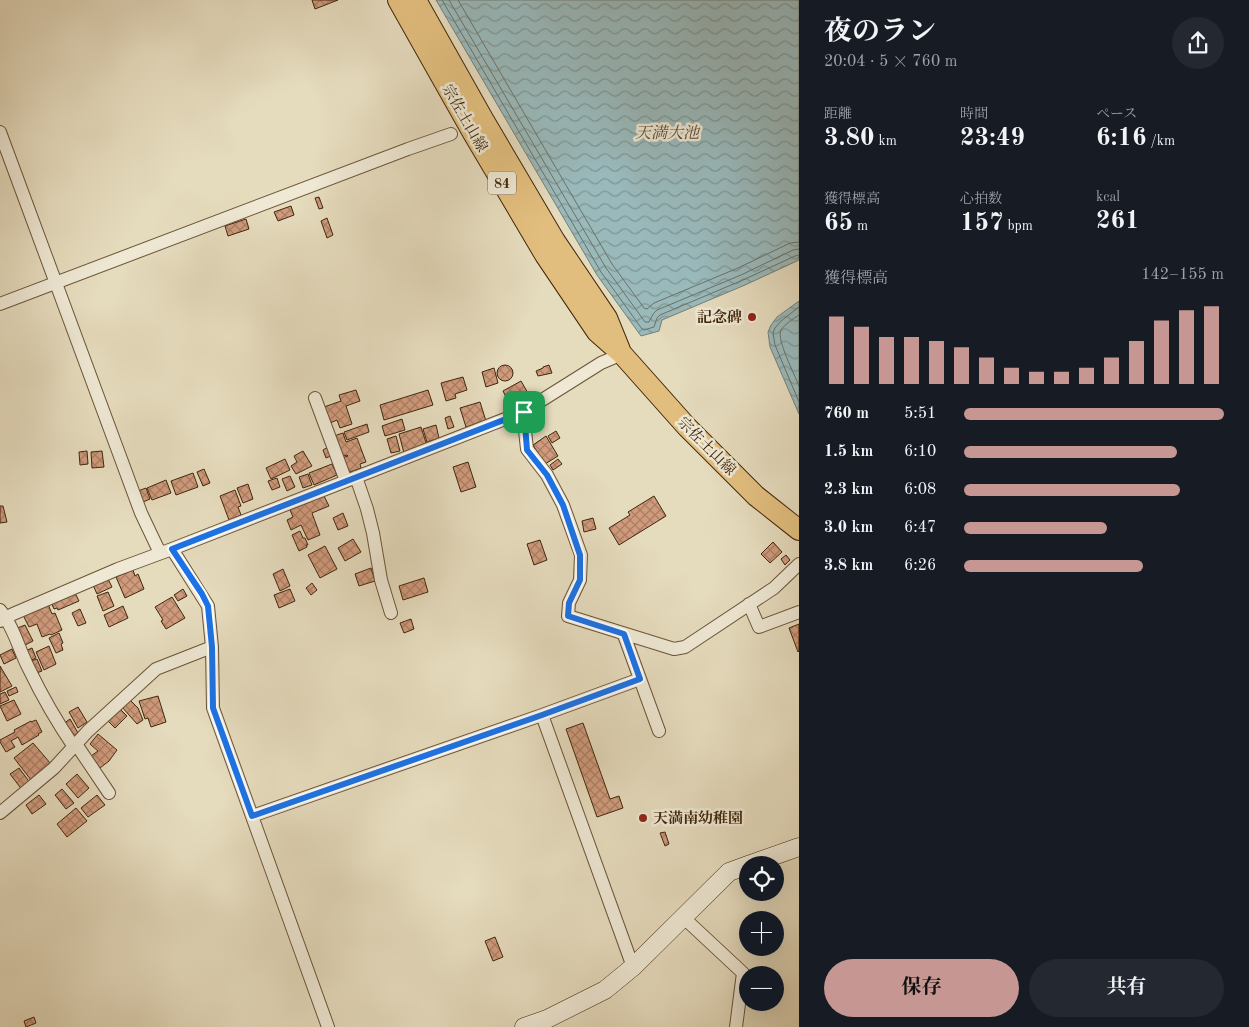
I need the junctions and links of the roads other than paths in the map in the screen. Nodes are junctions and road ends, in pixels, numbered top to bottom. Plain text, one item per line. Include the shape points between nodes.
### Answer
1 (398, 0) edge
2 (416, 0) edge
3 (0, 132) edge
4 (451, 134) dead end
5 (55, 283) junction
6 (0, 304) edge
7 (622, 354) junction
8 (315, 398) dead end
9 (524, 412) junction
10 (351, 479) junction
11 (799, 530) edge
12 (166, 551) junction
13 (799, 564) edge
14 (749, 604) junction
15 (799, 612) edge
16 (391, 613) dead end
17 (2, 616) edge
18 (624, 634) junction
19 (212, 647) junction
20 (640, 679) junction
21 (542, 715) junction
22 (659, 731) dead end
23 (75, 745) junction
24 (108, 793) dead end
25 (0, 813) edge
26 (252, 816) junction
27 (799, 846) edge
28 (772, 856) edge
29 (739, 868) edge
30 (684, 918) junction
31 (633, 967) junction
32 (542, 1024) edge
33 (328, 1027) edge
34 (524, 1027) edge
35 (736, 1027) edge

1 - 7 main road, 宗佐土山線 / 84 via 545,255 597,332
2 - 7 main road, 宗佐土山線 / 84 via 555,241 607,318
3 - 5 street
4 - 5 street
5 - 6 street
5 - 12 street via 141,513
7 - 9 street via 601,363
7 - 11 main road, 宗佐土山線 / 84 via 694,434 756,496
8 - 10 street
9 - 10 street
9 - 18 street via 527,450 547,475 563,505 580,555 580,580 569,603 568,616
10 - 12 street
10 - 16 street via 368,509 381,580
12 - 17 street
12 - 19 street via 202,594 208,606
13 - 14 street via 774,588
14 - 15 street via 759,627
14 - 18 street via 685,647 674,649
17 - 23 street via 47,704
18 - 20 street
19 - 23 street via 156,669
19 - 26 street via 213,708
20 - 21 street
20 - 22 street
21 - 26 street
21 - 31 street
23 - 24 street
23 - 25 street via 54,768
26 - 33 street
27 - 28 street
29 - 30 street via 730,872
30 - 31 street
30 - 35 street via 743,973
31 - 32 street via 605,990
32 - 34 street

